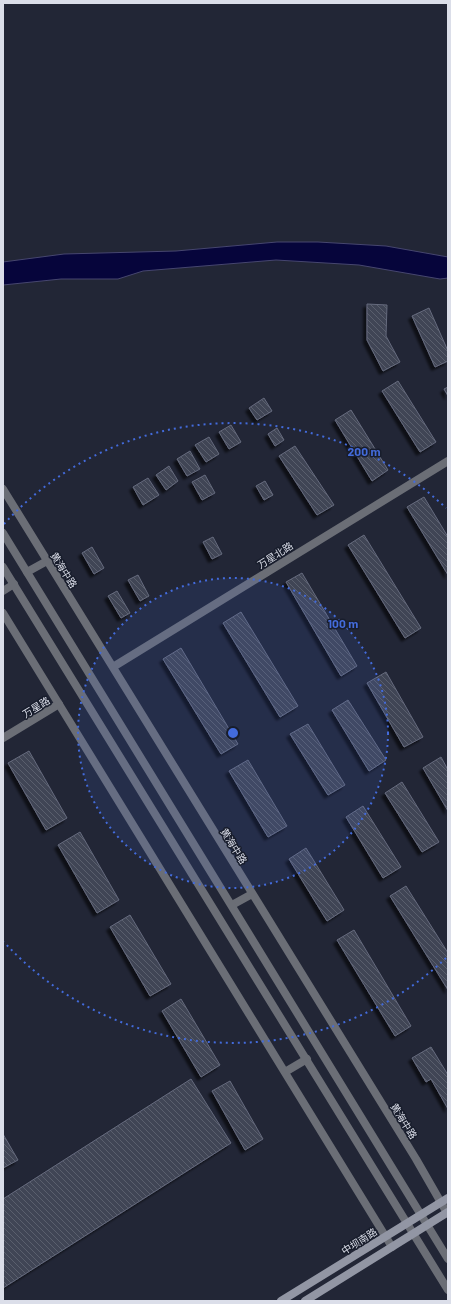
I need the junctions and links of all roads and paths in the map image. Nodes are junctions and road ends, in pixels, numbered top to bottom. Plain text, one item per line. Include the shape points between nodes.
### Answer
1 (448, 461) edge
2 (3, 489) edge
3 (3, 533) edge
4 (47, 561) junction
5 (3, 567) edge
6 (27, 572) junction
7 (14, 584) junction
8 (3, 591) edge
9 (3, 613) edge
10 (112, 667) junction
11 (59, 704) junction
12 (3, 738) edge
13 (252, 894) junction
14 (232, 905) junction
15 (307, 1059) junction
16 (285, 1072) junction
17 (448, 1198) edge
18 (440, 1203) junction
19 (447, 1213) edge
20 (421, 1215) junction
21 (407, 1223) junction
22 (428, 1225) junction
23 (413, 1234) junction
24 (392, 1247) junction
25 (448, 1259) edge
26 (448, 1290) edge
27 (281, 1301) edge
28 (305, 1301) edge

1 - 10 street, 万星北路
2 - 4 street, 黄海中路
3 - 6 street
4 - 6 street
4 - 10 street, 黄海中路
5 - 7 street
6 - 14 street
7 - 8 street
7 - 15 street
9 - 11 street
10 - 13 street, 黄海中路
11 - 12 street, 万星路
11 - 16 street
13 - 14 street
13 - 18 street, 黄海中路 via 416,1159
14 - 20 street
15 - 16 street
15 - 21 street
16 - 24 street
17 - 18 main road, 中坝南路
18 - 19 street, 黄海中路
18 - 20 main road, 中坝南路
19 - 22 main road
20 - 21 main road, 中坝南路
20 - 22 street
21 - 23 street
21 - 27 main road, 中坝南路
22 - 23 main road
22 - 25 street
23 - 24 main road
23 - 26 street
24 - 28 main road

